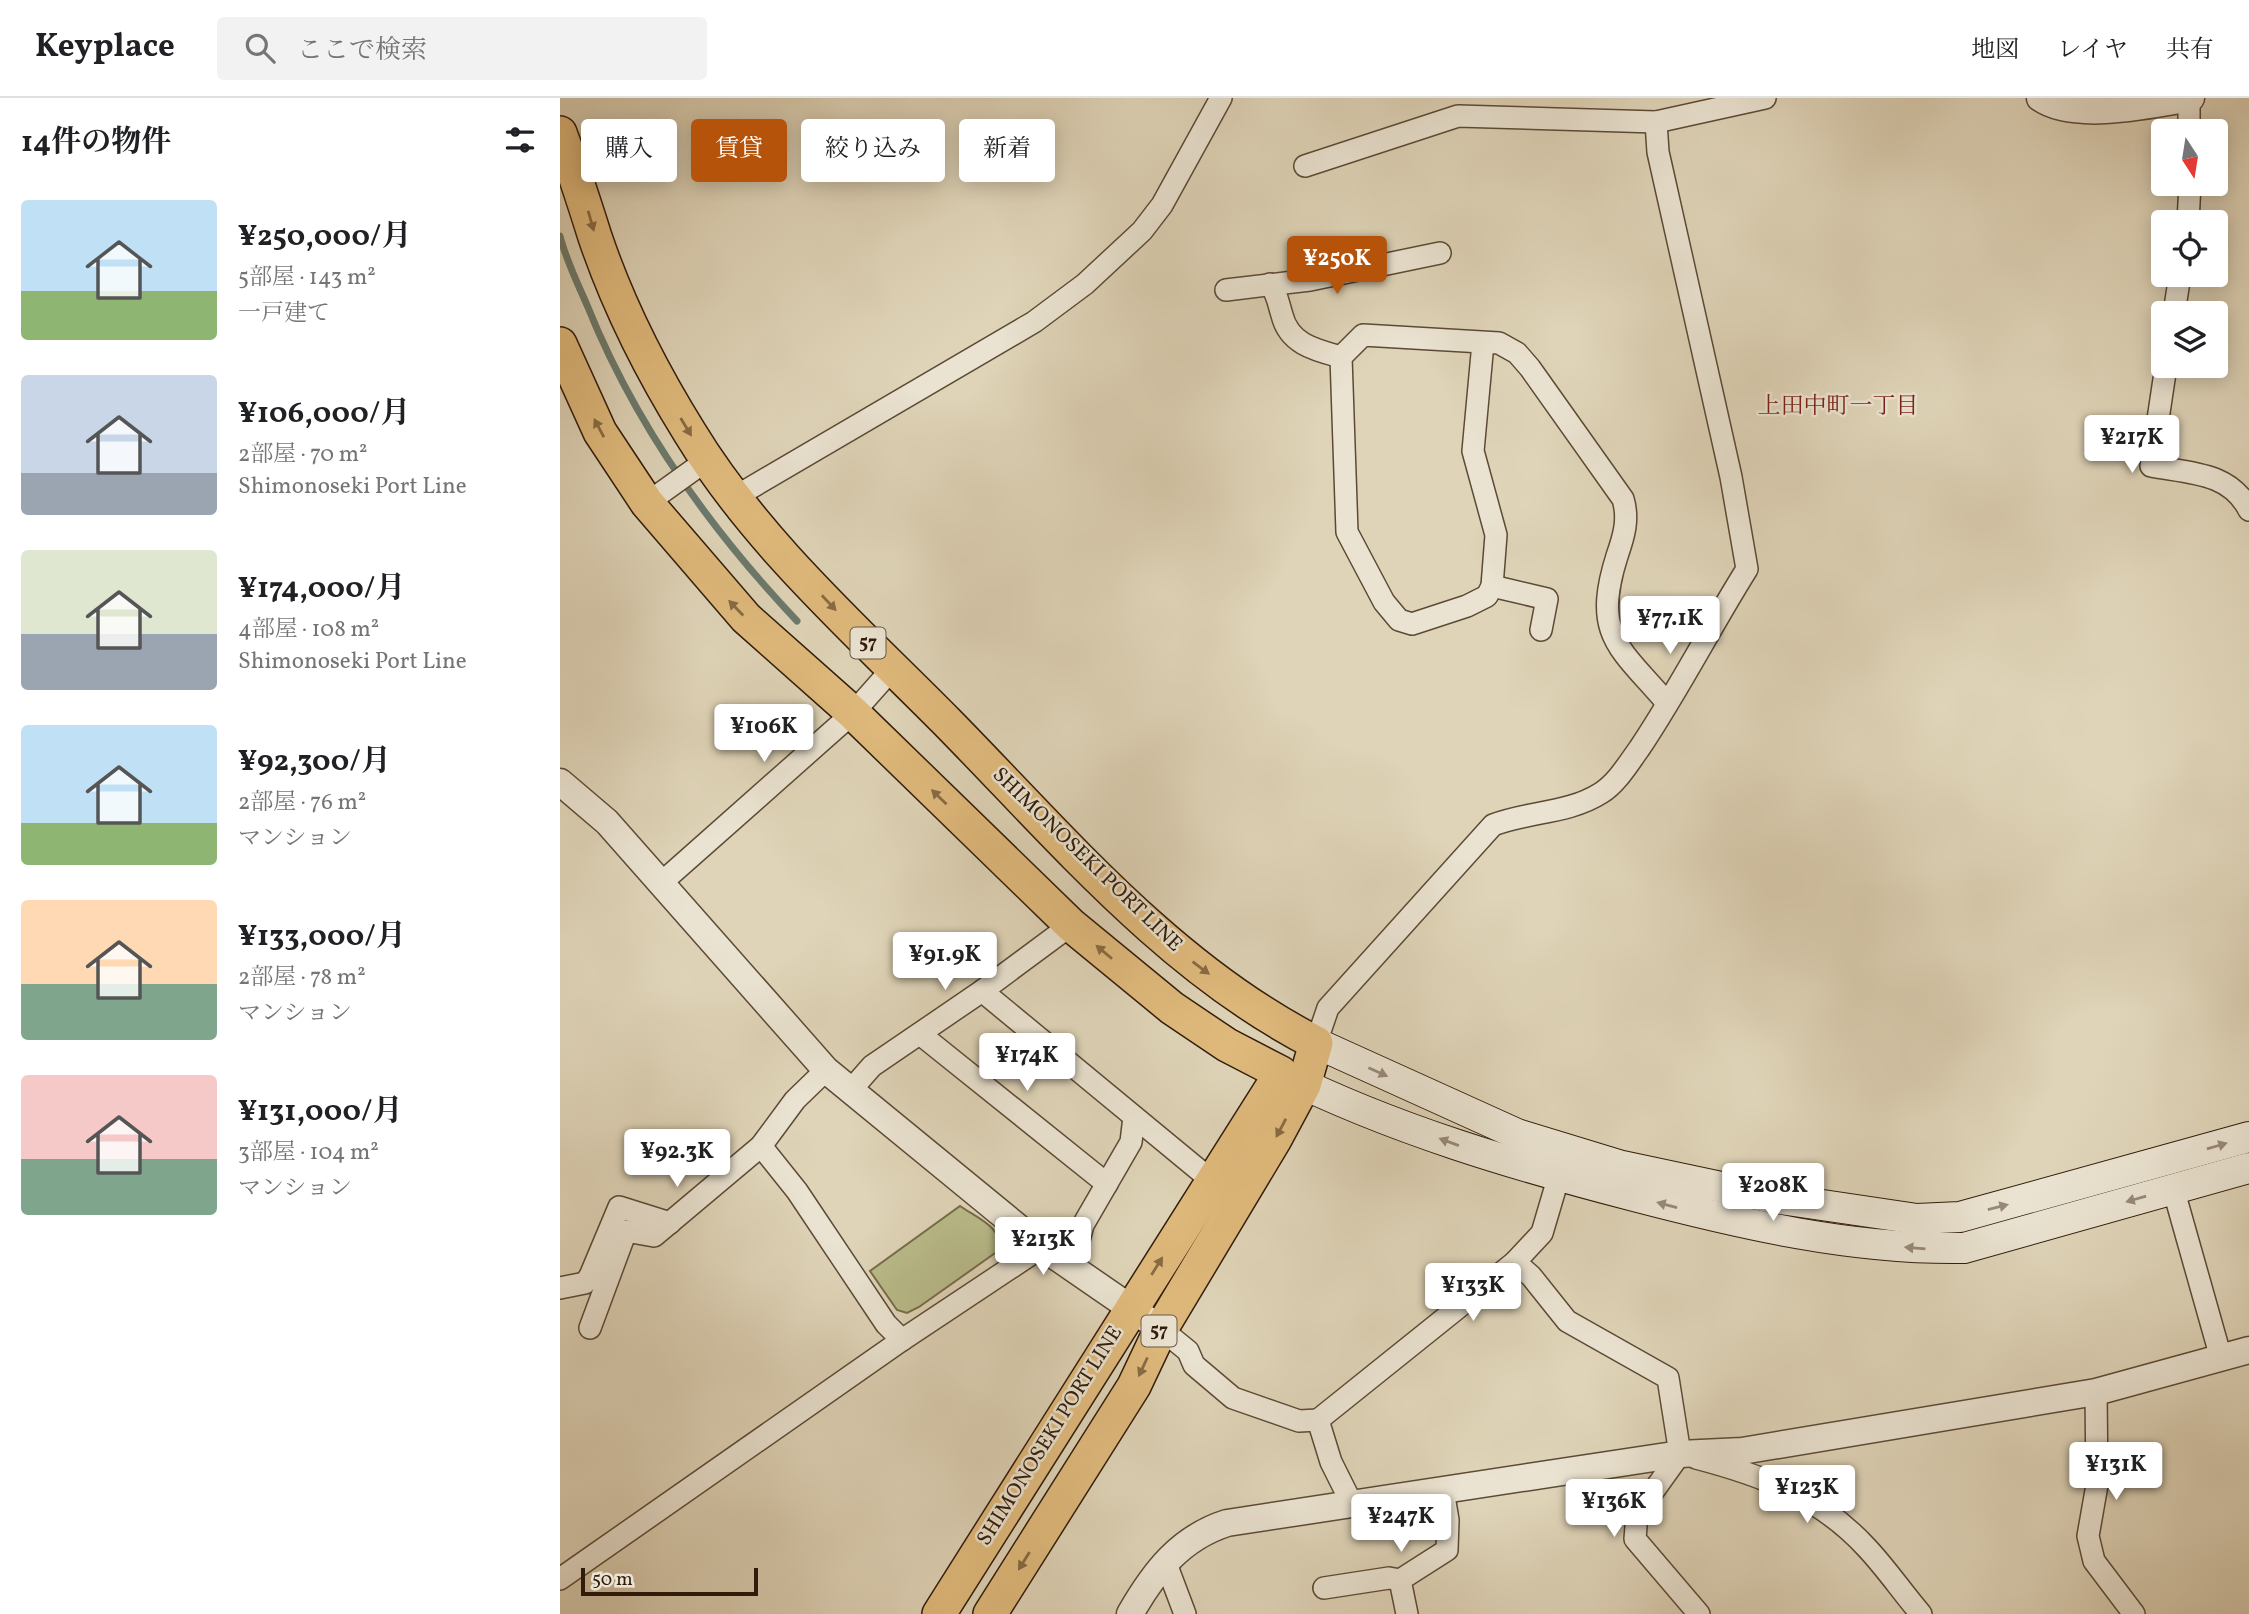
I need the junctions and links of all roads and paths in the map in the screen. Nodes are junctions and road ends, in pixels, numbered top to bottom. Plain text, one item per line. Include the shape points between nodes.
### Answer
1 (1221, 98) edge
2 (1765, 98) edge
3 (2039, 98) edge
4 (2190, 98) edge
5 (2189, 119) edge
6 (1656, 122) junction
7 (560, 133) edge
8 (1305, 166) dead end
9 (568, 186) edge
10 (1440, 253) dead end
11 (1270, 285) junction
12 (1226, 290) dead end
13 (1483, 343) junction
14 (560, 344) edge
15 (1340, 356) junction
16 (2164, 378) edge
17 (700, 465) junction
18 (657, 496) junction
19 (735, 497) junction
20 (2249, 510) edge
21 (1492, 586) junction
22 (1541, 630) dead end
23 (893, 668) junction
24 (1667, 703) junction
25 (853, 713) junction
26 (560, 782) edge
27 (660, 884) junction
28 (1071, 925) junction
29 (982, 991) junction
30 (920, 1034) junction
31 (1316, 1043) junction
32 (826, 1070) junction
33 (1293, 1079) junction
34 (850, 1091) junction
35 (1134, 1117) junction
36 (2249, 1137) edge
37 (761, 1146) junction
38 (1562, 1163) junction
39 (2249, 1168) edge
40 (1211, 1180) junction
41 (1107, 1184) junction
42 (2173, 1188) junction
43 (670, 1223) junction
44 (1042, 1247) junction
45 (1515, 1262) junction
46 (1072, 1268) junction
47 (560, 1288) edge
48 (1130, 1309) junction
49 (590, 1328) dead end
50 (1161, 1329) junction
51 (902, 1340) junction
52 (2249, 1349) edge
53 (2221, 1358) junction
54 (2096, 1392) junction
55 (1318, 1420) junction
56 (1680, 1454) junction
57 (1443, 1490) junction
58 (1352, 1504) junction
59 (1166, 1561) junction
60 (560, 1579) edge
61 (1400, 1580) junction
62 (1324, 1588) dead end
63 (939, 1614) edge
64 (990, 1614) edge
65 (1130, 1614) edge
66 (1185, 1614) edge
67 (1407, 1614) edge
68 (1699, 1614) edge
69 (1921, 1614) edge
70 (2134, 1614) edge

1 - 19 street via 1162,205 1142,231 1085,284 1034,322
2 - 6 street
3 - 4 street via 2060,107 2089,110
4 - 5 street
6 - 8 street via 1458,116
6 - 24 street via 1658,152 1731,477 1746,569
7 - 9 main road, SHIMONOSEKI PORT LINE / 57
9 -> 17 main road, SHIMONOSEKI PORT LINE / 57
10 - 11 street
11 - 12 street
11 - 15 street via 1278,295 1282,318 1298,342
13 - 15 street via 1363,335
13 - 21 street via 1473,451 1496,535
13 - 24 street via 1499,343 1517,353 1623,499 1628,515 1605,604 1607,621 1620,648
18 -> 14 main road via 600,432
15 - 21 street via 1347,532 1384,602 1399,621 1412,624 1468,606 1487,596
16 - 20 street via 2151,467 2215,477 2243,498
17 - 18 street
17 - 19 main road, SHIMONOSEKI PORT LINE / 57
25 -> 18 main road via 746,618
19 -> 23 main road, SHIMONOSEKI PORT LINE / 57
21 - 22 street via 1547,599
23 - 25 street
23 -> 31 main road, SHIMONOSEKI PORT LINE / 57 via 1154,931 1279,1024
24 - 31 street via 1623,771 1602,793 1572,808 1493,825 1328,1008
25 - 27 street
28 -> 25 main road
26 - 27 street via 607,822
27 - 32 street
28 - 29 street
33 -> 28 main road via 1227,1045 1172,1008
29 - 30 street
29 - 35 street
30 - 34 street via 872,1066
30 - 41 street
31 - 33 main road, SHIMONOSEKI PORT LINE / 57
31 -> 38 main road via 1517,1134
32 - 34 street
32 - 37 street via 795,1100
38 -> 33 main road via 1458,1145
33 - 40 main road, SHIMONOSEKI PORT LINE / 57
33 -> 50 main road, SHIMONOSEKI PORT LINE / 57 via 1275,1139
34 - 44 street
35 - 40 street
35 - 41 street via 1130,1142
38 -> 36 main road via 1622,1166 1768,1197 1917,1219 1960,1217
37 - 43 street
37 - 51 street via 797,1191 886,1324
42 -> 38 main road via 2008,1238 1964,1248 1927,1249 1720,1218
38 - 45 street via 1542,1233
39 - 42 main road
48 -> 40 main road, SHIMONOSEKI PORT LINE / 57
41 - 46 street via 1083,1226
42 - 53 street
43 - 47 street via 619,1207 585,1283
43 - 49 street via 654,1236 626,1231
44 - 46 street
44 - 51 street
45 - 55 street
45 - 56 street via 1567,1321 1668,1378
46 - 48 street
48 - 50 street
48 - 63 main road, SHIMONOSEKI PORT LINE / 57
50 - 55 street via 1233,1398 1298,1421
50 -> 64 main road, SHIMONOSEKI PORT LINE / 57 via 1134,1386
51 - 60 street
52 - 53 street
53 - 54 street
54 - 56 street via 1742,1451
54 - 70 street via 2097,1485 2088,1536 2094,1561
55 - 58 street via 1331,1462
56 - 57 street
56 - 68 street via 1637,1514 1635,1539
56 - 69 street via 1780,1483 1826,1512 1867,1547
57 - 58 street
57 - 61 street via 1447,1550
58 - 59 street via 1227,1523 1180,1546
59 - 65 street
59 - 66 street
61 - 62 street
61 - 67 street

